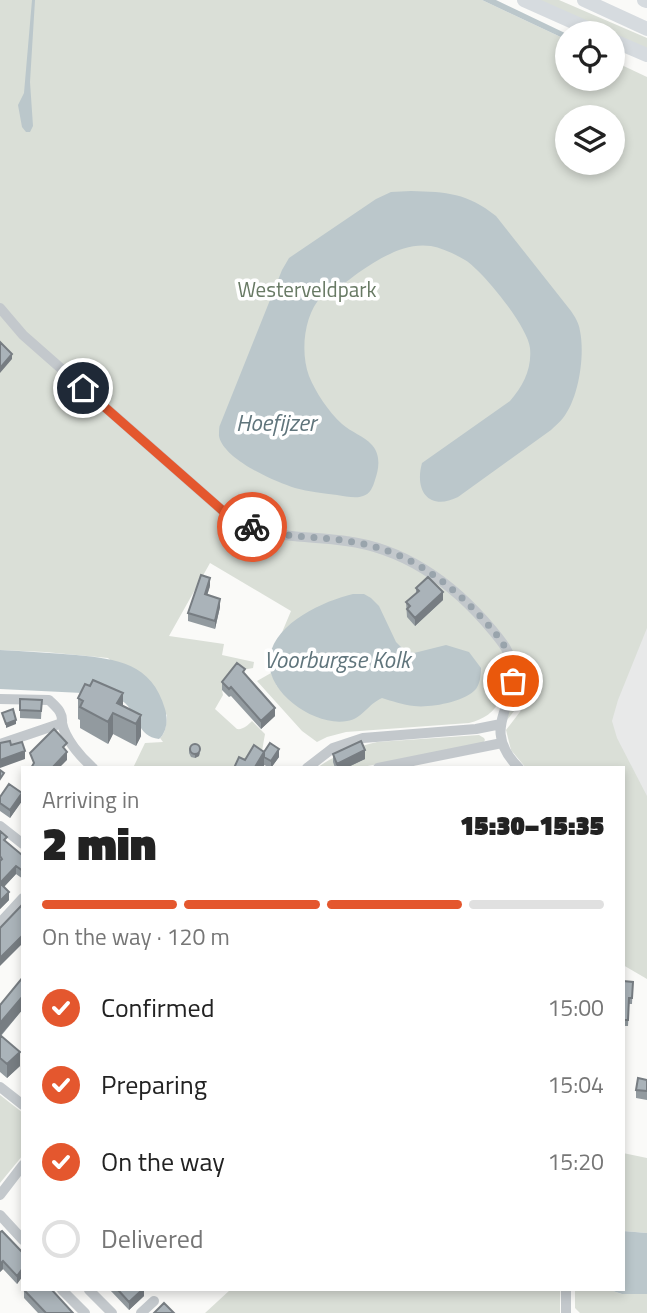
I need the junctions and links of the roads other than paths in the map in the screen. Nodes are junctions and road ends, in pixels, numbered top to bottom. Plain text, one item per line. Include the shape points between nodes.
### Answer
1 (524, 0) edge
2 (584, 0) edge
3 (571, 21) edge
4 (647, 29) edge
5 (625, 46) edge
6 (647, 55) edge
7 (0, 308) edge
8 (0, 699) edge
9 (62, 723) junction
10 (501, 724) junction
11 (502, 743) junction
12 (0, 744) edge
13 (86, 766) edge
14 (310, 766) edge
15 (389, 766) edge
16 (517, 766) edge
17 (0, 826) edge
18 (21, 839) edge
19 (21, 900) edge
20 (0, 923) edge
21 (0, 1087) edge
22 (21, 1103) edge
23 (21, 1168) edge
24 (0, 1195) edge
25 (0, 1215) edge
26 (21, 1238) edge
27 (63, 1291) edge
28 (90, 1291) edge
29 (566, 1291) edge
30 (154, 1301) dead end
31 (85, 1313) edge
32 (112, 1313) edge
33 (141, 1313) edge
34 (566, 1313) edge

1 - 3 main road
2 - 4 main road
5 - 6 main road
7 - 10 street via 23,335 237,520 267,533 377,547 403,556 447,584 509,652 513,681
8 - 9 street via 49,700 59,709
9 - 12 street
9 - 13 street via 63,732
10 - 11 street
10 - 14 street via 363,738 333,748
11 - 15 street
11 - 16 street
17 - 18 street
19 - 20 street
21 - 22 street
23 - 24 street
25 - 26 street
27 - 31 street
28 - 32 street
29 - 34 street
30 - 33 street

